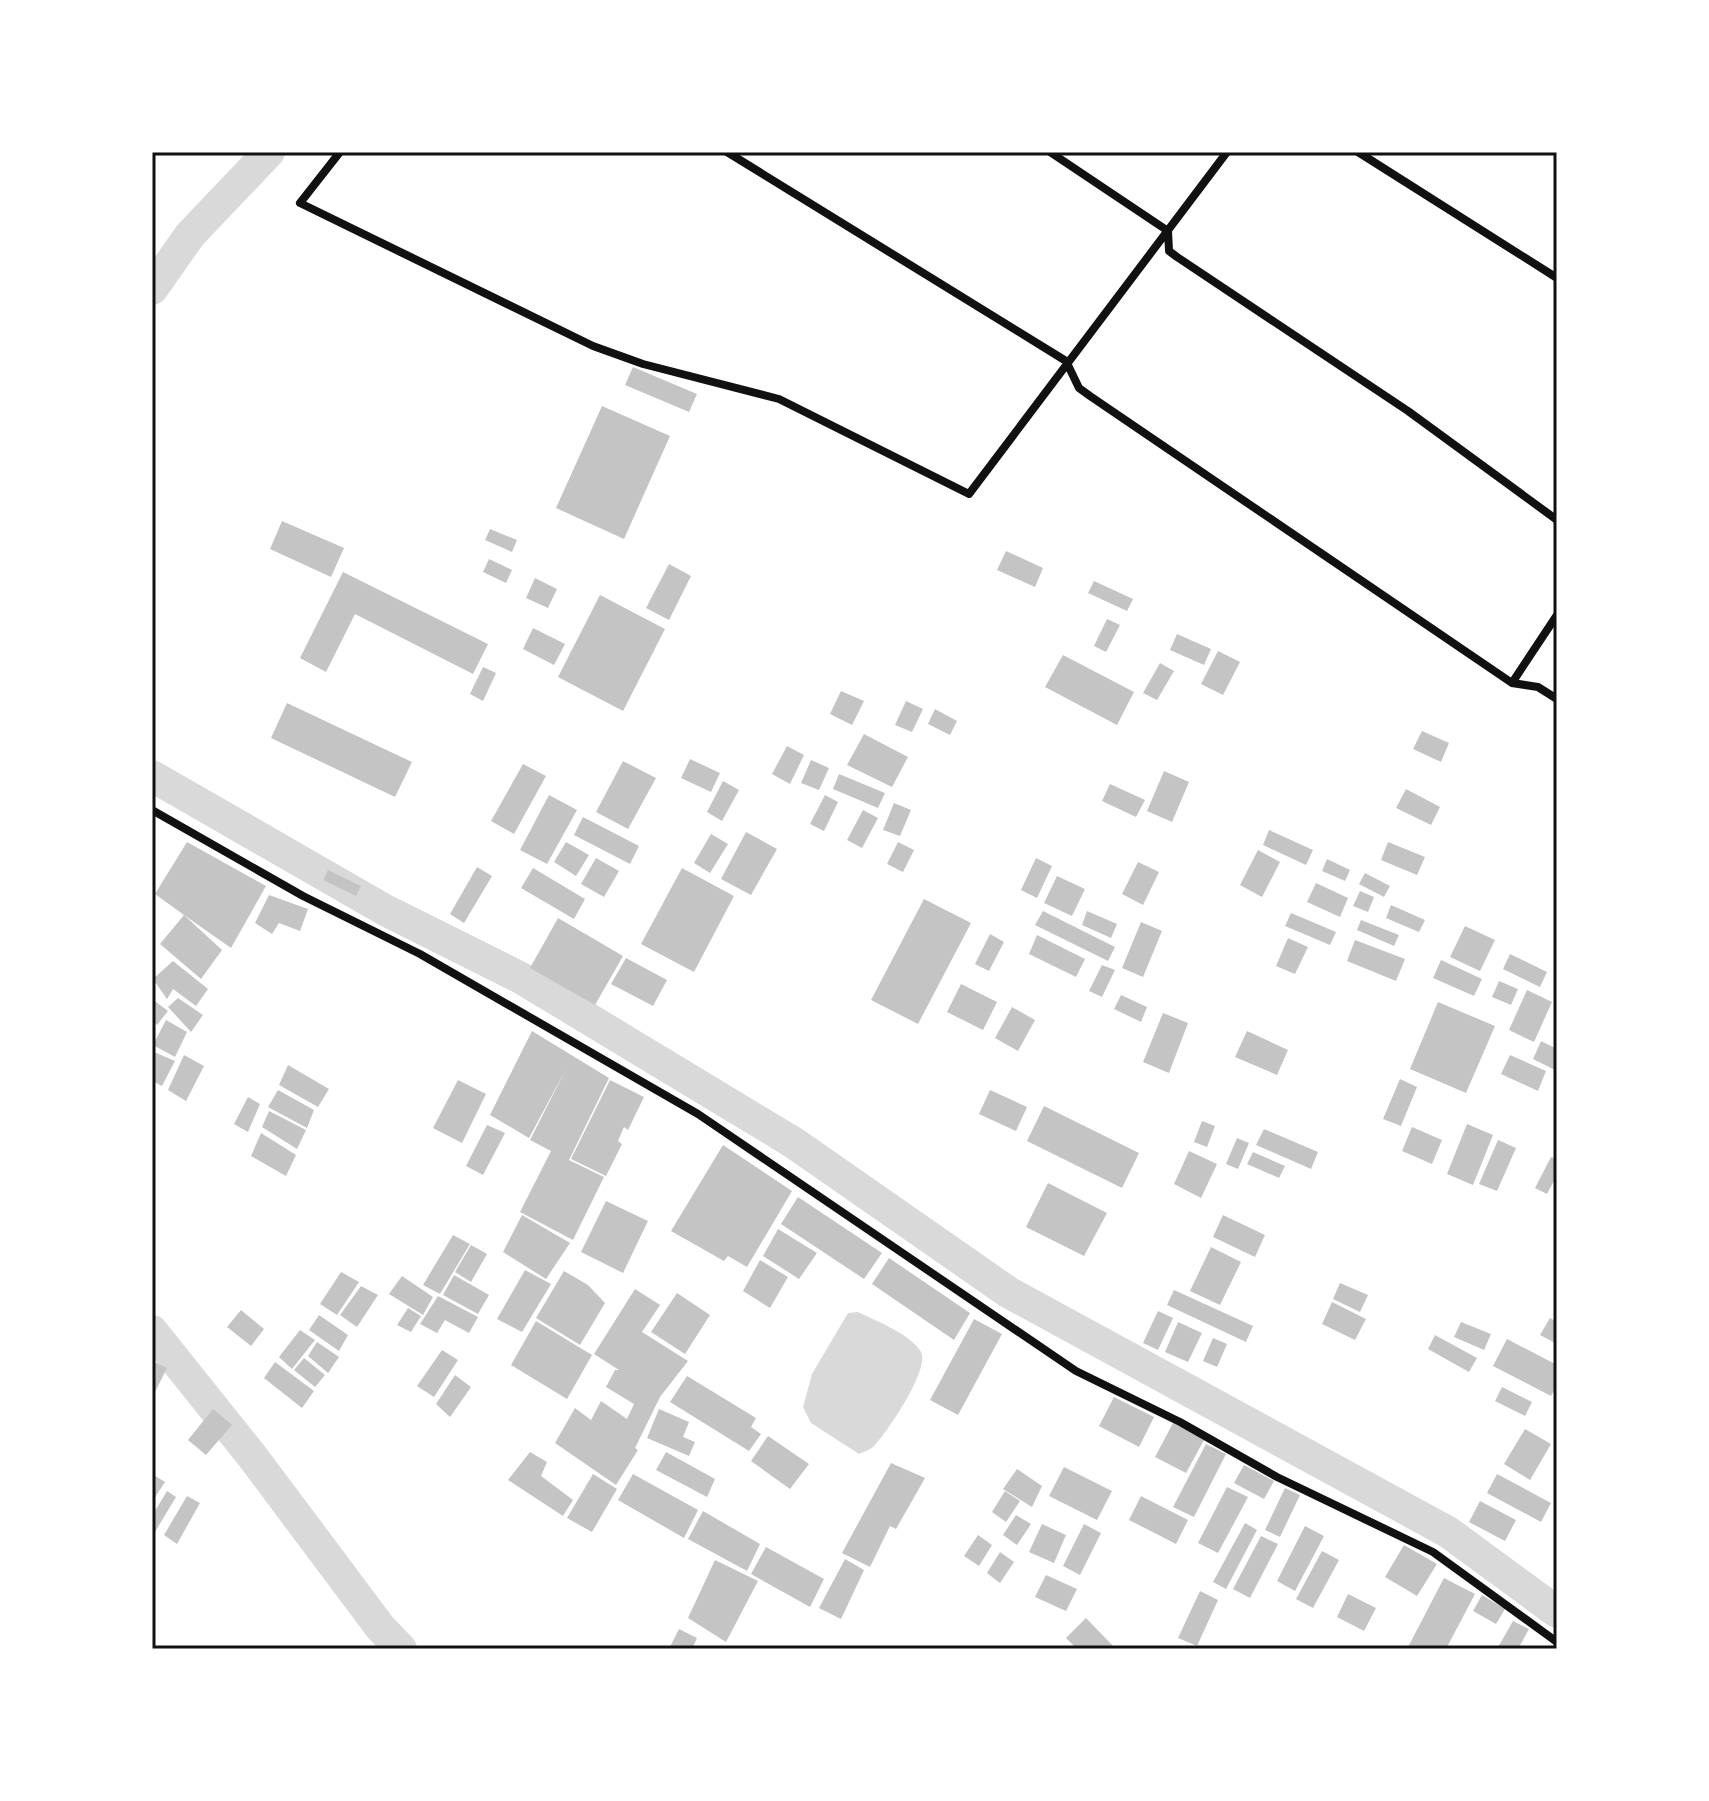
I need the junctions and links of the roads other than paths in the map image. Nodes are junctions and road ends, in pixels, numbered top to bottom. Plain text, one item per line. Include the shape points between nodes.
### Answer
1 (340, 152) edge
2 (727, 152) edge
3 (1050, 152) edge
4 (1227, 152) edge
5 (1358, 152) edge
6 (1168, 231) junction
7 (1557, 278) edge
8 (1066, 361) junction
9 (1557, 520) edge
10 (1557, 615) edge
11 (1512, 683) junction
12 (1557, 699) edge
13 (152, 810) edge
14 (1557, 1642) edge

1 - 8 street via 300,203 593,346 779,399 969,494
2 - 8 street
3 - 6 street
4 - 6 street
5 - 7 street
6 - 8 street
6 - 9 street via 1169,251 1177,257 1408,411
8 - 11 street via 1079,388
10 - 11 street
11 - 12 street via 1538,687
13 - 14 street via 303,896 420,954 698,1114 1076,1371 1433,1552

